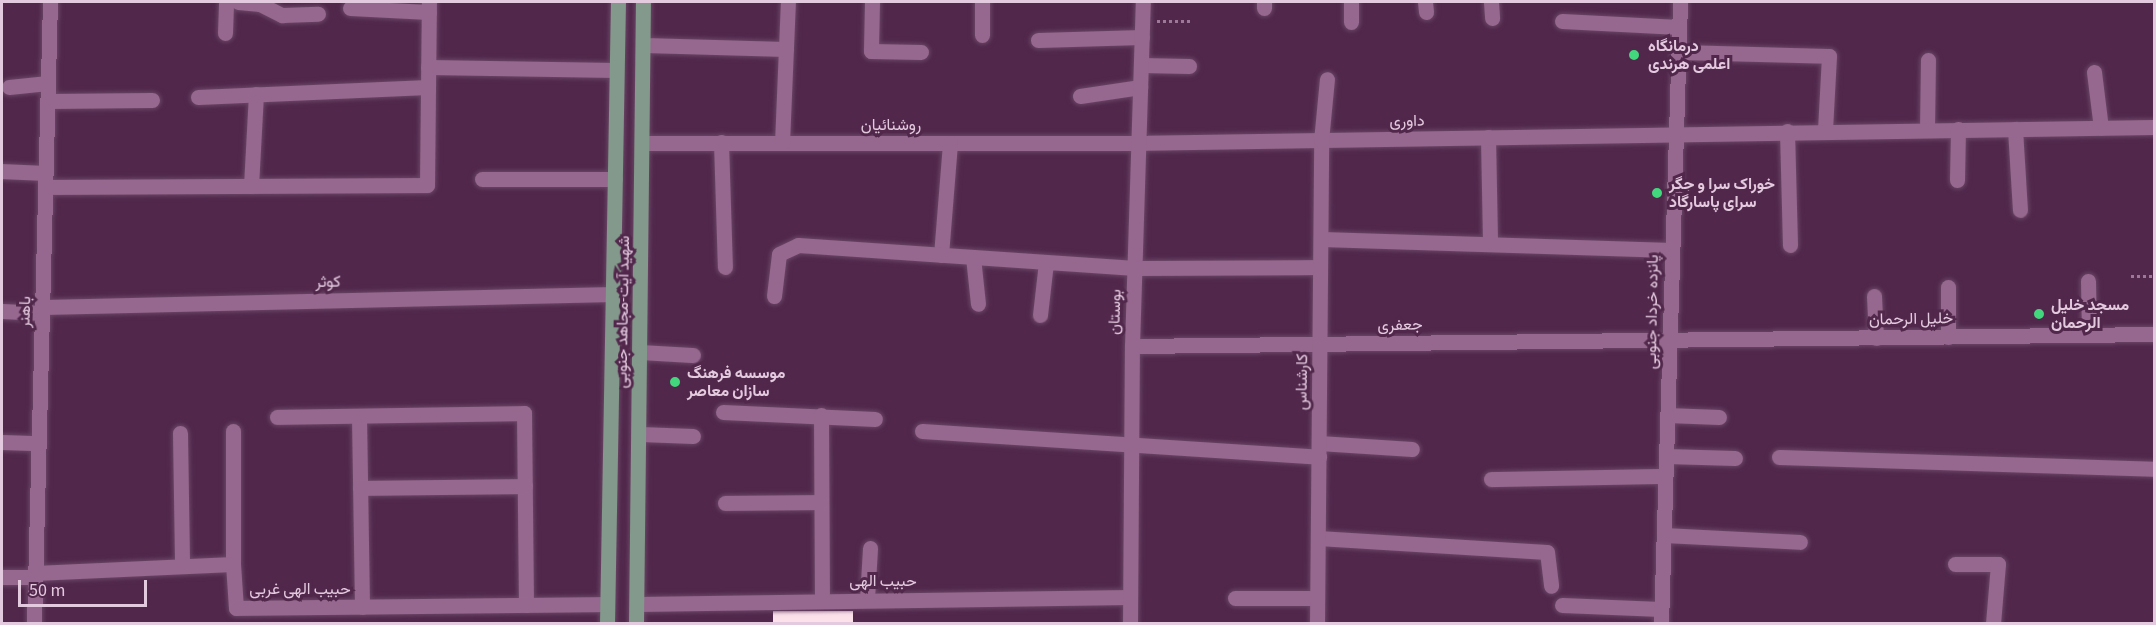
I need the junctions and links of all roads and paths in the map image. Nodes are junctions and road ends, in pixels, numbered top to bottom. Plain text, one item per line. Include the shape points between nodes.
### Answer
1 (50, 2) edge
2 (226, 2) edge
3 (238, 2) edge
4 (618, 2) edge
5 (643, 2) edge
6 (788, 2) edge
7 (873, 2) edge
8 (982, 2) edge
9 (1143, 2) edge
10 (1351, 2) edge
11 (1491, 2) edge
12 (1680, 2) edge
13 (260, 3) edge
14 (429, 7) edge
15 (350, 8) dead end
16 (318, 14) dead end
17 (1492, 18) dead end
18 (1142, 21) junction
19 (1191, 21) dead end
20 (1562, 21) dead end
21 (1351, 22) dead end
22 (1679, 27) junction
23 (225, 33) dead end
24 (982, 35) dead end
25 (1142, 37) junction
26 (1038, 40) dead end
27 (644, 45) junction
28 (786, 49) junction
29 (1679, 51) junction
30 (921, 52) dead end
31 (1928, 60) dead end
32 (1141, 65) junction
33 (1190, 66) dead end
34 (428, 67) junction
35 (616, 70) junction
36 (2094, 72) dead end
37 (1327, 79) dead end
38 (48, 83) junction
39 (9, 87) dead end
40 (428, 87) junction
41 (1140, 87) junction
42 (256, 94) junction
43 (198, 96) dead end
44 (1080, 96) dead end
45 (152, 100) dead end
46 (48, 101) junction
47 (2154, 127) edge
48 (2101, 128) junction
49 (1958, 129) junction
50 (2015, 129) junction
51 (1927, 130) junction
52 (1787, 131) junction
53 (1826, 131) junction
54 (1677, 132) junction
55 (1488, 137) junction
56 (1321, 141) junction
57 (721, 142) junction
58 (644, 143) junction
59 (782, 143) junction
60 (950, 143) junction
61 (1138, 143) junction
62 (2, 171) edge
63 (482, 179) dead end
64 (615, 179) junction
65 (45, 180) junction
66 (1957, 180) dead end
67 (251, 186) junction
68 (2020, 210) dead end
69 (1321, 239) junction
70 (1490, 244) junction
71 (1790, 244) dead end
72 (1672, 250) junction
73 (941, 255) junction
74 (974, 257) junction
75 (1046, 262) junction
76 (725, 267) dead end
77 (1320, 267) junction
78 (1135, 268) junction
79 (2131, 276) dead end
80 (2154, 276) edge
81 (2088, 281) dead end
82 (1948, 287) dead end
83 (614, 294) junction
84 (774, 296) dead end
85 (1874, 296) dead end
86 (978, 304) dead end
87 (43, 310) junction
88 (2, 311) edge
89 (1040, 315) dead end
90 (2154, 334) edge
91 (2089, 335) junction
92 (1948, 337) junction
93 (1876, 338) junction
94 (1668, 340) junction
95 (1320, 344) junction
96 (1132, 346) junction
97 (639, 351) junction
98 (693, 355) dead end
99 (723, 412) dead end
100 (1667, 414) junction
101 (821, 415) junction
102 (359, 416) junction
103 (277, 417) dead end
104 (1719, 417) dead end
105 (875, 419) dead end
106 (233, 431) dead end
107 (922, 431) dead end
108 (180, 433) dead end
109 (640, 434) junction
110 (693, 436) dead end
111 (2, 442) edge
112 (39, 443) junction
113 (1131, 447) junction
114 (1412, 449) dead end
115 (1319, 450) junction
116 (1666, 456) junction
117 (1735, 458) dead end
118 (1779, 458) dead end
119 (2154, 469) edge
120 (1665, 476) junction
121 (1491, 479) dead end
122 (525, 486) junction
123 (360, 488) junction
124 (821, 502) junction
125 (725, 503) dead end
126 (1664, 535) junction
127 (1318, 538) junction
128 (1800, 542) dead end
129 (870, 548) dead end
130 (233, 564) junction
131 (1955, 564) dead end
132 (182, 565) junction
133 (35, 575) junction
134 (2, 577) edge
135 (1551, 586) dead end
136 (1130, 597) junction
137 (1234, 598) dead end
138 (1317, 598) junction
139 (867, 599) junction
140 (822, 600) junction
141 (607, 604) junction
142 (637, 604) junction
143 (526, 605) junction
144 (1562, 605) dead end
145 (362, 607) junction
146 (1661, 616) edge
147 (34, 624) edge
148 (607, 624) edge
149 (636, 624) edge
150 (1130, 624) edge
151 (1317, 624) edge
152 (1993, 624) edge

1 - 38 street, باهنر
2 - 23 street
3 - 13 street
4 - 35 main road, شهید آیت-مجاهد جنوبی
5 - 27 main road, شهید آیت-مجاهد جنوبی
6 - 28 street
7 - 30 street via 871,51
8 - 24 street
9 - 18 street, بوستان
10 - 21 street
11 - 17 street
12 - 22 street, پانزده خرداد جنوبی
13 - 16 street via 282,15
14 - 15 street
14 - 34 street
18 - 19 path
18 - 25 street, بوستان
20 - 22 street
22 - 29 street, پانزده خرداد جنوبی
25 - 26 street
25 - 32 street, بوستان
27 - 28 street
27 - 58 main road, شهید آیت-مجاهد جنوبی
28 - 59 street
29 - 53 street via 1829,56
29 - 54 street, پانزده خرداد جنوبی
31 - 51 street
32 - 33 street
32 - 41 street, بوستان
34 - 35 street
34 - 40 street
35 - 64 main road, شهید آیت-مجاهد جنوبی
36 - 48 street
37 - 56 street, کارشناس
38 - 39 street
38 - 46 street, باهنر
40 - 42 street
40 - 67 street via 427,185
41 - 44 street
41 - 61 street, بوستان
42 - 43 street
42 - 67 street
45 - 46 street
46 - 65 street, باهنر
47 - 48 street, داوری
48 - 50 street, داوری
49 - 50 street, داوری
49 - 51 street, داوری
49 - 66 street
50 - 68 street
51 - 53 street, داوری
52 - 53 street, داوری
52 - 54 street, داوری
52 - 71 street
54 - 55 street, داوری
54 - 72 street, پانزده خرداد جنوبی
55 - 56 street, داوری
55 - 70 street
56 - 61 street, داوری
56 - 69 street, کارشناس
57 - 58 street, روشنائیان
57 - 59 street, روشنائیان
57 - 76 street
58 - 97 main road, شهید آیت-مجاهد جنوبی
59 - 60 street, روشنائیان
60 - 61 street, روشنائیان
60 - 73 street
61 - 78 street, بوستان
62 - 65 street
63 - 64 street
64 - 83 main road, شهید آیت-مجاهد جنوبی
65 - 67 street
65 - 87 street, باهنر
69 - 70 street
69 - 77 street, کارشناس
70 - 72 street
72 - 94 street, پانزده خرداد جنوبی
73 - 74 street
73 - 84 street via 798,245 779,254
74 - 75 street
74 - 86 street
75 - 78 street
75 - 89 street
77 - 78 street
77 - 95 street, کارشناس
78 - 96 street, بوستان
79 - 80 path
81 - 91 street
82 - 92 street
83 - 87 street, کوثر
83 - 141 main road, شهید آیت-مجاهد جنوبی
85 - 93 street
87 - 88 street, کوثر
87 - 112 street, باهنر
90 - 91 street, خلیل الرحمان
91 - 92 street, خلیل الرحمان
92 - 93 street, خلیل الرحمان
93 - 94 street, خلیل الرحمان
94 - 95 street, جعفری
94 - 100 street, پانزده خرداد جنوبی
95 - 96 street, جعفری
95 - 115 street, کارشناس
96 - 113 street, بوستان
97 - 98 street
97 - 109 main road, شهید آیت-مجاهد جنوبی
99 - 101 street
100 - 104 street
100 - 116 street, پانزده خرداد جنوبی
101 - 105 street
101 - 124 street
102 - 103 street
102 - 122 street via 524,413
102 - 123 street
106 - 130 street
107 - 113 street
108 - 132 street
109 - 110 street
109 - 142 main road, شهید آیت-مجاهد جنوبی
111 - 112 street
112 - 133 street, باهنر
113 - 115 street
113 - 136 street, بوستان
114 - 115 street
115 - 127 street, کارشناس
116 - 117 street
116 - 120 street, پانزده خرداد جنوبی
118 - 119 street
120 - 121 street
120 - 126 street, پانزده خرداد جنوبی
122 - 123 street
122 - 143 street
123 - 145 street
124 - 125 street
124 - 140 street
126 - 128 street
126 - 146 street, پانزده خرداد جنوبی
127 - 135 street via 1547,552
127 - 138 street, کارشناس
129 - 139 street
130 - 132 street, حبیب الهی غربی
130 - 145 street, حبیب الهی غربی via 236,608
131 - 152 street via 1998,564
132 - 133 street, حبیب الهی غربی
133 - 134 street, حبیب الهی غربی
133 - 147 street, باهنر
136 - 139 street, حبیب الهی
136 - 150 street, بوستان
137 - 138 street
138 - 151 street, کارشناس
139 - 140 street, حبیب الهی
140 - 142 street, حبیب الهی
141 - 143 street, حبیب الهی غربی
141 - 148 main road, شهید آیت-مجاهد جنوبی
142 - 149 main road, شهید آیت-مجاهد جنوبی
143 - 145 street, حبیب الهی غربی
144 - 146 street

